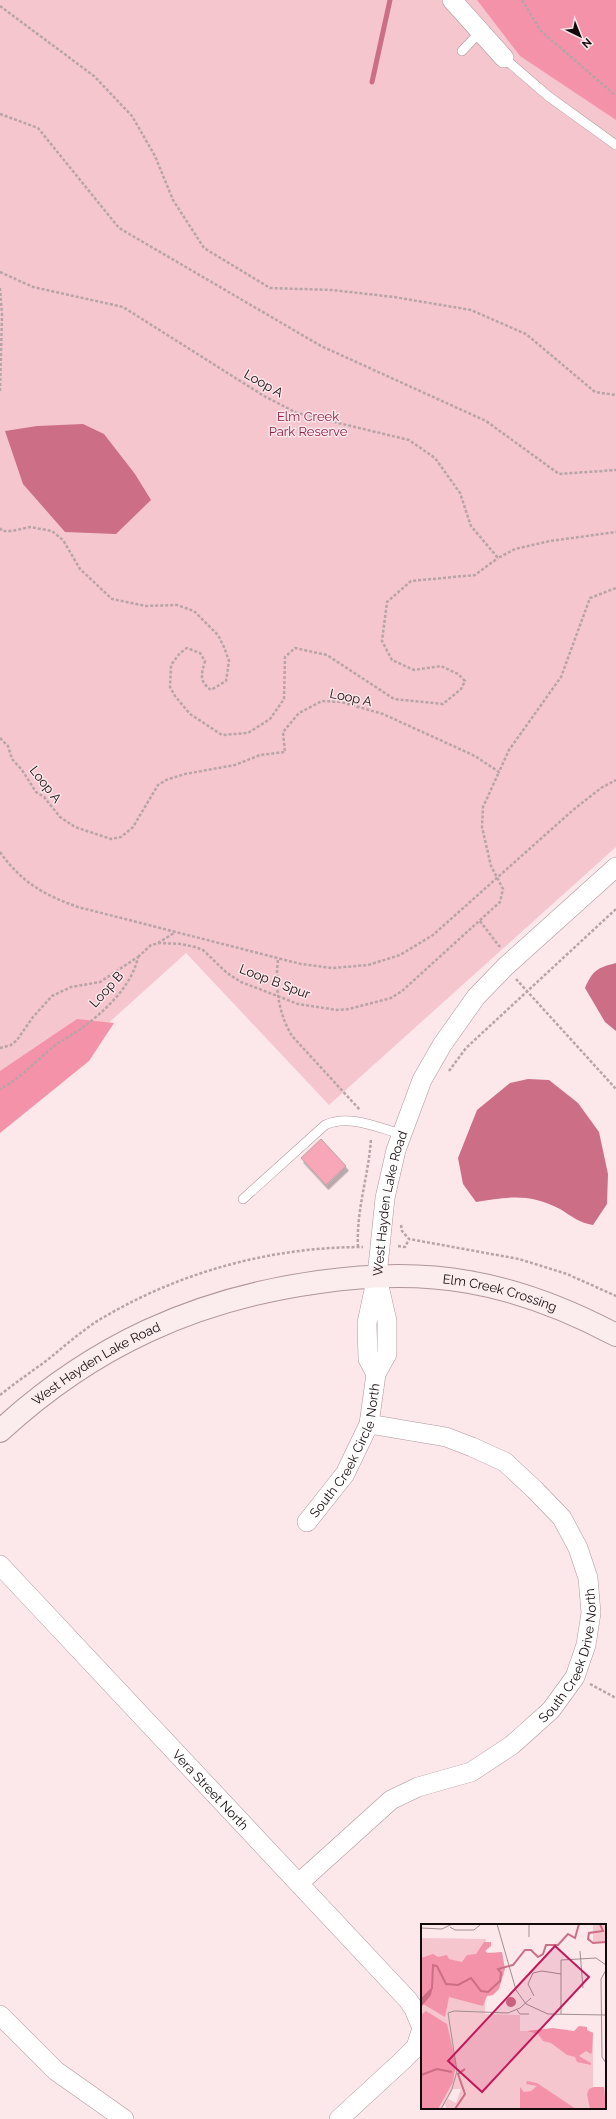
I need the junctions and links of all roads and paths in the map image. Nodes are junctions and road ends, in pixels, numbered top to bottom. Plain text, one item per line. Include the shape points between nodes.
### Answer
1 (452, 0) edge
2 (522, 0) edge
3 (0, 6) edge
4 (480, 32) junction
5 (462, 51) dead end
6 (504, 58) joint
7 (616, 96) edge
8 (0, 114) edge
9 (616, 145) edge
10 (0, 272) edge
11 (0, 288) edge
12 (0, 391) edge
13 (616, 395) edge
14 (616, 470) edge
15 (0, 528) edge
16 (616, 532) edge
17 (498, 558) junction
18 (616, 588) edge
19 (0, 738) edge
20 (499, 772) junction
21 (616, 780) edge
22 (0, 852) edge
23 (616, 867) edge
24 (497, 878) junction
25 (616, 909) edge
26 (480, 920) junction
27 (174, 933) junction
28 (156, 944) junction
29 (138, 957) junction
30 (278, 960) junction
31 (511, 963) junction
32 (527, 992) junction
33 (278, 995) junction
34 (0, 1048) edge
35 (446, 1077) dead end
36 (0, 1088) edge
37 (616, 1089) edge
38 (369, 1125) junction
39 (401, 1134) junction
40 (243, 1199) dead end
41 (402, 1218) dead end
42 (409, 1239) junction
43 (358, 1246) dead end
44 (405, 1247) dead end
45 (377, 1276) junction
46 (616, 1296) edge
47 (616, 1335) edge
48 (369, 1424) junction
49 (0, 1431) edge
50 (307, 1522) dead end
51 (0, 1565) edge
52 (575, 1677) junction
53 (616, 1698) edge
54 (299, 1883) junction
55 (0, 2014) edge
56 (421, 2025) edge
57 (421, 2031) edge
58 (124, 2119) edge
59 (339, 2119) edge

1 - 4 street
2 - 7 path via 541,31
3 - 13 path via 94,76 132,116 155,156 173,200 204,248 270,288 332,290 471,310 526,334 594,392
4 - 5 lane
4 - 6 street
6 - 9 lane via 548,96
8 - 14 path via 38,128 119,228 301,334 486,421 559,474
10 - 17 path, Loop A via 33,286 123,307 264,396 297,413 409,440 435,458 460,493 472,526
11 - 12 path
15 - 17 path via 2,531 30,527 52,531 63,540 80,570 112,599 146,606 177,606 194,611 218,635 224,647 229,661 226,681 211,690 203,684 201,677 205,661 200,653 187,648 171,665 170,687 190,714 222,735 248,733 270,719 284,699 285,657 295,648 327,655 394,699 443,704 461,690 466,681 441,666 414,670 392,660 382,641 387,602 411,581 475,575
16 - 17 path via 550,541 515,549
18 - 20 path via 590,598 561,677 509,750
19 - 20 path, Loop A via 8,746 12,759 36,792 44,797 60,817 75,828 111,839 121,837 133,827 158,785 166,780 235,765 260,755 285,752 283,732 299,713 322,701 341,702 383,714 475,756
20 - 24 path via 483,807 482,827 491,866
21 - 24 path via 601,788 573,810
22 - 27 path via 16,872 47,895 78,907
23 - 31 street, West Hayden Lake Road
24 - 26 path, Loop B Spur via 503,890 502,898 498,906
24 - 30 path via 433,935 389,960 357,967 332,968
25 - 32 path
26 - 31 path via 499,946 507,948
26 - 33 path, Loop B Spur via 410,985 391,998 337,1010 298,1004
27 - 28 path
27 - 30 path
28 - 29 path via 144,950
28 - 33 path, Loop B Spur via 181,944 203,950 227,973 241,982
29 - 34 path, Loop B via 100,982 71,986 52,996 17,1040
29 - 36 path, Loop B via 133,975 105,1008 82,1028 59,1042 27,1070
30 - 33 path
31 - 32 path
31 - 39 street, West Hayden Lake Road via 476,997 442,1045 422,1080
32 - 35 path via 466,1048
32 - 37 path
33 - 38 path via 285,1023 292,1036 362,1112
38 - 39 lane
38 - 40 lane via 335,1120
38 - 43 path via 372,1134 360,1207
39 - 45 street, West Hayden Lake Road via 385,1198
41 - 42 path via 402,1231
42 - 44 path
42 - 46 path via 519,1259 567,1274
45 - 47 main road, Elm Creek Crossing via 444,1278 494,1287 557,1307
45 - 48 street, South Creek Circle North via 367,1323 368,1359 376,1374
45 - 49 main road, West Hayden Lake Road via 339,1279 254,1294 210,1306 161,1324 108,1350 77,1369
48 - 50 street, South Creek Circle North via 345,1474
48 - 52 street, South Creek Drive North via 446,1437 505,1462 562,1518 578,1548 588,1585 590,1613 586,1645
51 - 54 street, Vera Street North
52 - 53 path
52 - 54 street, South Creek Drive North via 551,1710 512,1745 472,1772 418,1787 391,1800
54 - 56 street, Vera Street North via 408,2000
55 - 58 street via 56,2071
57 - 59 street, Vera Street North via 416,2046

